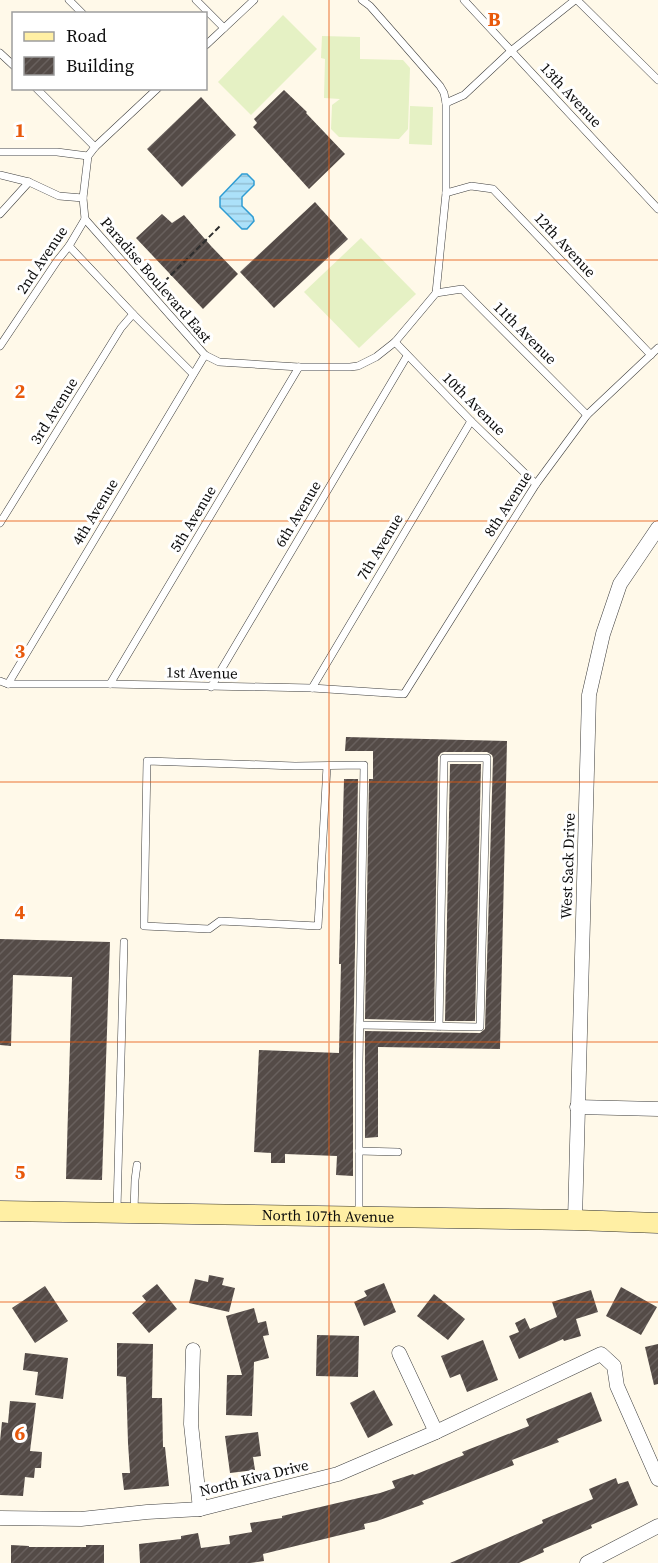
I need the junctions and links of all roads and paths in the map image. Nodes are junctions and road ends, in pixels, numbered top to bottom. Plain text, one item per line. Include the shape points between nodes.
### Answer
1 (69, 0) edge
2 (196, 0) edge
3 (254, 0) edge
4 (362, 0) edge
5 (464, 0) edge
6 (576, 0) edge
7 (80, 12) edge
8 (224, 28) junction
9 (207, 44) edge
10 (511, 51) junction
11 (0, 53) edge
12 (12, 64) edge
13 (658, 80) edge
14 (38, 90) edge
15 (156, 90) edge
16 (446, 103) junction
17 (95, 147) junction
18 (0, 152) edge
19 (88, 156) junction
20 (0, 175) edge
21 (28, 182) junction
22 (446, 193) junction
23 (83, 198) junction
24 (658, 209) edge
25 (0, 214) edge
26 (85, 219) junction
27 (220, 226) dead end
28 (69, 246) junction
29 (436, 293) junction
30 (151, 295) junction
31 (133, 314) junction
32 (395, 342) junction
33 (0, 346) edge
34 (658, 348) edge
35 (205, 355) junction
36 (651, 355) junction
37 (407, 356) junction
38 (299, 367) junction
39 (193, 374) junction
40 (587, 415) junction
41 (471, 421) junction
42 (536, 484) junction
43 (0, 523) edge
44 (658, 528) edge
45 (0, 681) edge
46 (8, 684) junction
47 (110, 684) junction
48 (211, 687) junction
49 (312, 688) junction
50 (404, 694) joint
51 (327, 766) junction
52 (124, 942) dead end
53 (360, 1025) junction
54 (439, 1026) junction
55 (578, 1107) junction
56 (658, 1109) edge
57 (359, 1151) junction
58 (398, 1152) dead end
59 (138, 1166) dead end
60 (0, 1211) edge
61 (125, 1213) junction
62 (358, 1216) junction
63 (575, 1220) junction
64 (658, 1223) edge
65 (193, 1350) dead end
66 (399, 1353) dead end
67 (436, 1432) junction
68 (658, 1479) edge
69 (200, 1509) junction
70 (0, 1518) edge
71 (658, 1526) edge
72 (588, 1563) edge

1 - 7 lane
2 - 8 lane
3 - 8 lane
4 - 16 lane via 440,86
5 - 10 lane, 13th Avenue
6 - 10 lane
6 - 13 lane
8 - 9 lane
10 - 16 lane via 464,95
10 - 24 lane, 13th Avenue
11 - 12 lane
14 - 17 lane
15 - 17 lane
16 - 22 lane
17 - 19 lane
18 - 19 lane
19 - 23 lane, Paradise Boulevard East
20 - 21 lane
21 - 23 lane via 60,196
21 - 25 lane
22 - 29 lane
22 - 36 lane, 12th Avenue via 471,186 493,189
23 - 26 lane, Paradise Boulevard East
26 - 28 lane, 2nd Avenue
26 - 30 lane, Paradise Boulevard East
27 - 30 path
28 - 31 lane
28 - 33 lane, 2nd Avenue
29 - 32 lane, Paradise Boulevard East
29 - 40 lane, 11th Avenue via 462,289
30 - 35 lane, Paradise Boulevard East
31 - 39 lane
31 - 43 lane, 3rd Avenue
32 - 37 lane, 10th Avenue
32 - 38 lane, Paradise Boulevard East via 358,366
34 - 36 lane, 8th Avenue
35 - 38 lane, Paradise Boulevard East via 219,362
35 - 39 lane, 4th Avenue
36 - 40 lane, 8th Avenue
37 - 41 lane, 10th Avenue
37 - 48 lane, 6th Avenue
38 - 47 lane, 5th Avenue
39 - 46 lane, 4th Avenue
40 - 42 lane, 8th Avenue
41 - 42 lane, 10th Avenue
41 - 49 lane, 7th Avenue
42 - 50 lane, 8th Avenue
44 - 55 street, West Sack Drive via 620,584 589,695
45 - 46 lane, 1st Avenue
46 - 47 lane, 1st Avenue
47 - 48 lane, 1st Avenue
48 - 49 lane, 1st Avenue
49 - 50 lane, 1st Avenue
51 - 51 lane via 147,760 144,926 209,929 220,921 318,926
51 - 53 lane via 364,765
52 - 61 lane
53 - 54 lane
53 - 57 lane
54 - 54 lane via 480,1027 487,758 444,758
55 - 56 street
55 - 63 street, West Sack Drive
57 - 58 lane
57 - 62 lane
59 - 61 lane
60 - 61 main road, North 107th Avenue
61 - 62 main road, North 107th Avenue
62 - 63 main road, North 107th Avenue
63 - 64 main road, North 107th Avenue
65 - 69 street via 191,1424
66 - 67 street
67 - 68 street, North Kiva Drive via 601,1354 614,1366 616,1386
67 - 69 street, North Kiva Drive via 338,1474
69 - 70 street, North Kiva Drive via 81,1519
71 - 72 street

